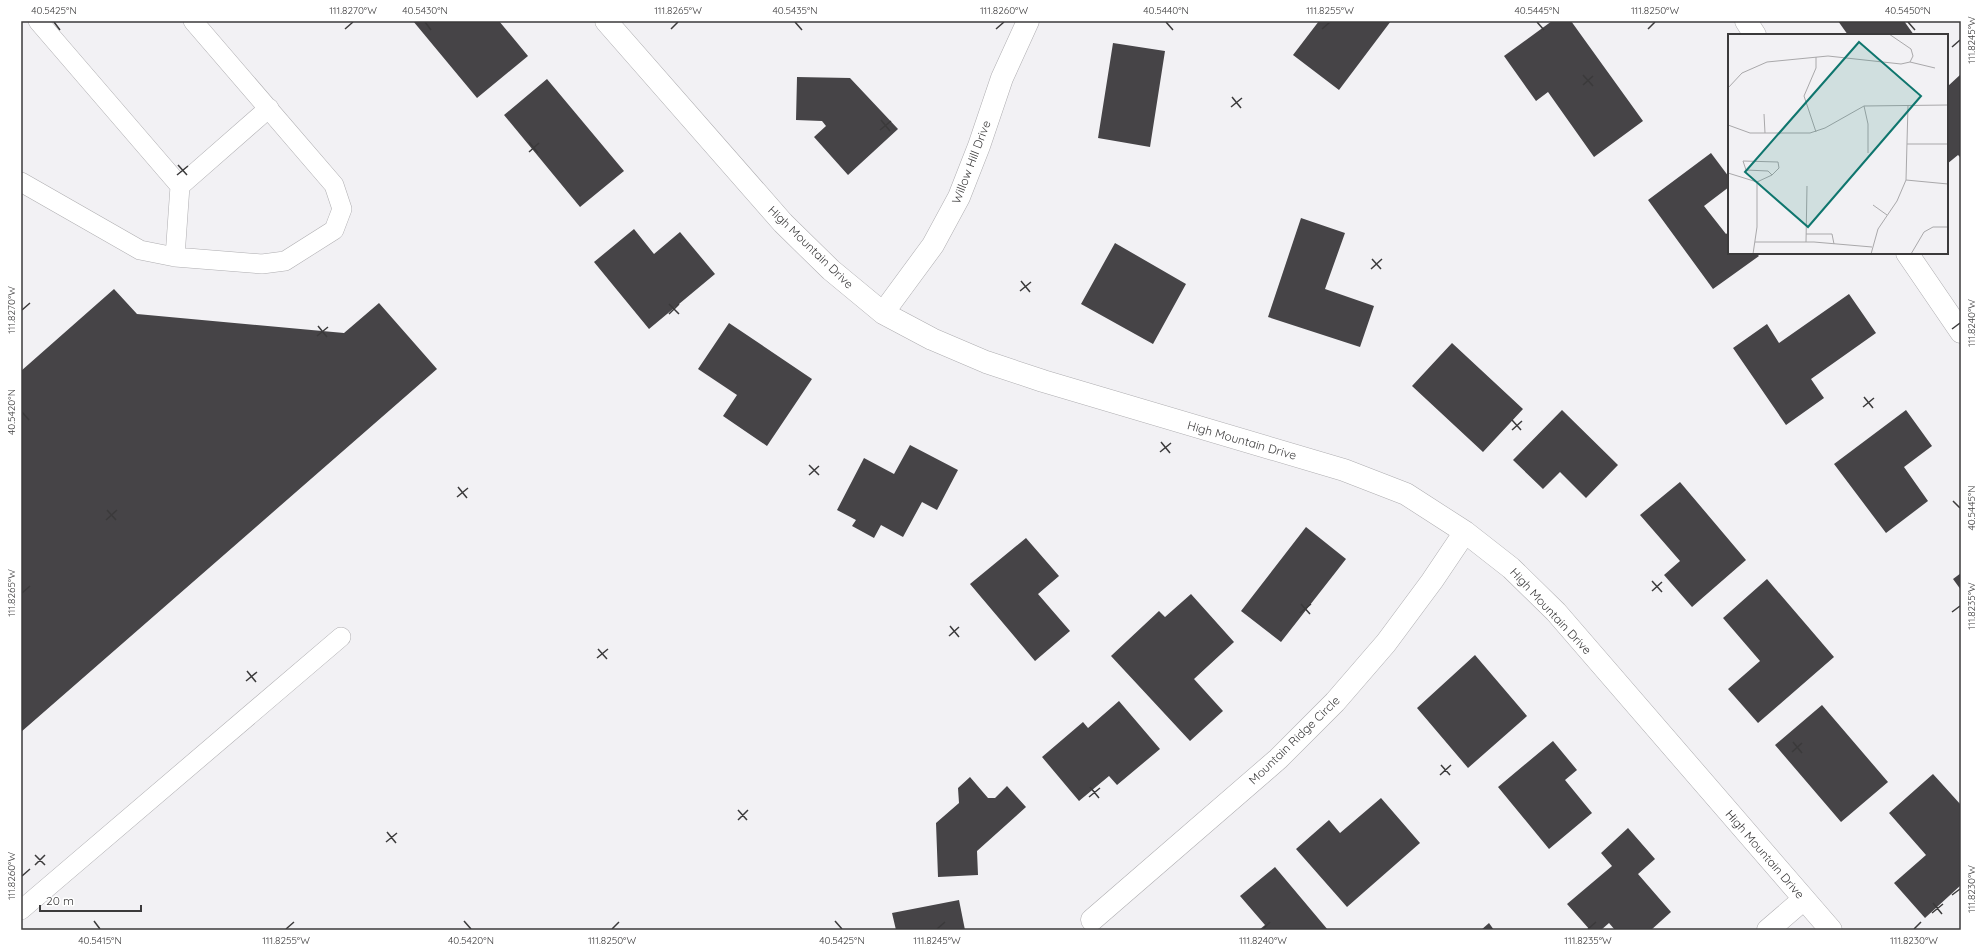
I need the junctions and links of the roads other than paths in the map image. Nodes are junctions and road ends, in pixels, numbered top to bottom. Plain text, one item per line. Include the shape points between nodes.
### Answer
1 (38, 21) edge
2 (193, 21) edge
3 (606, 21) edge
4 (1028, 21) edge
5 (1746, 21) edge
6 (1755, 34) edge
7 (269, 108) junction
8 (21, 182) edge
9 (180, 186) junction
10 (1907, 254) edge
11 (175, 258) junction
12 (883, 313) junction
13 (1961, 332) edge
14 (1465, 532) junction
15 (341, 637) dead end
16 (1804, 899) junction
17 (21, 910) edge
18 (1092, 920) dead end
19 (1768, 930) edge
20 (1831, 930) edge

1 - 9 lane
2 - 7 lane
3 - 12 street, High Mountain Drive via 782,223 831,270
4 - 12 street, Willow Hill Drive via 1002,78 959,197 933,245
5 - 6 street
7 - 9 lane
7 - 11 lane via 334,185 342,209 334,230 285,261 262,264
8 - 11 lane via 140,250
9 - 11 lane
10 - 13 street
12 - 14 street, High Mountain Drive via 932,339 986,362 1042,381 1344,470 1406,494
14 - 16 street, High Mountain Drive via 1511,568 1556,612
14 - 18 street, Mountain Ridge Circle via 1386,644 1335,702 1278,759
15 - 17 lane
16 - 19 street
16 - 20 street, High Mountain Drive

